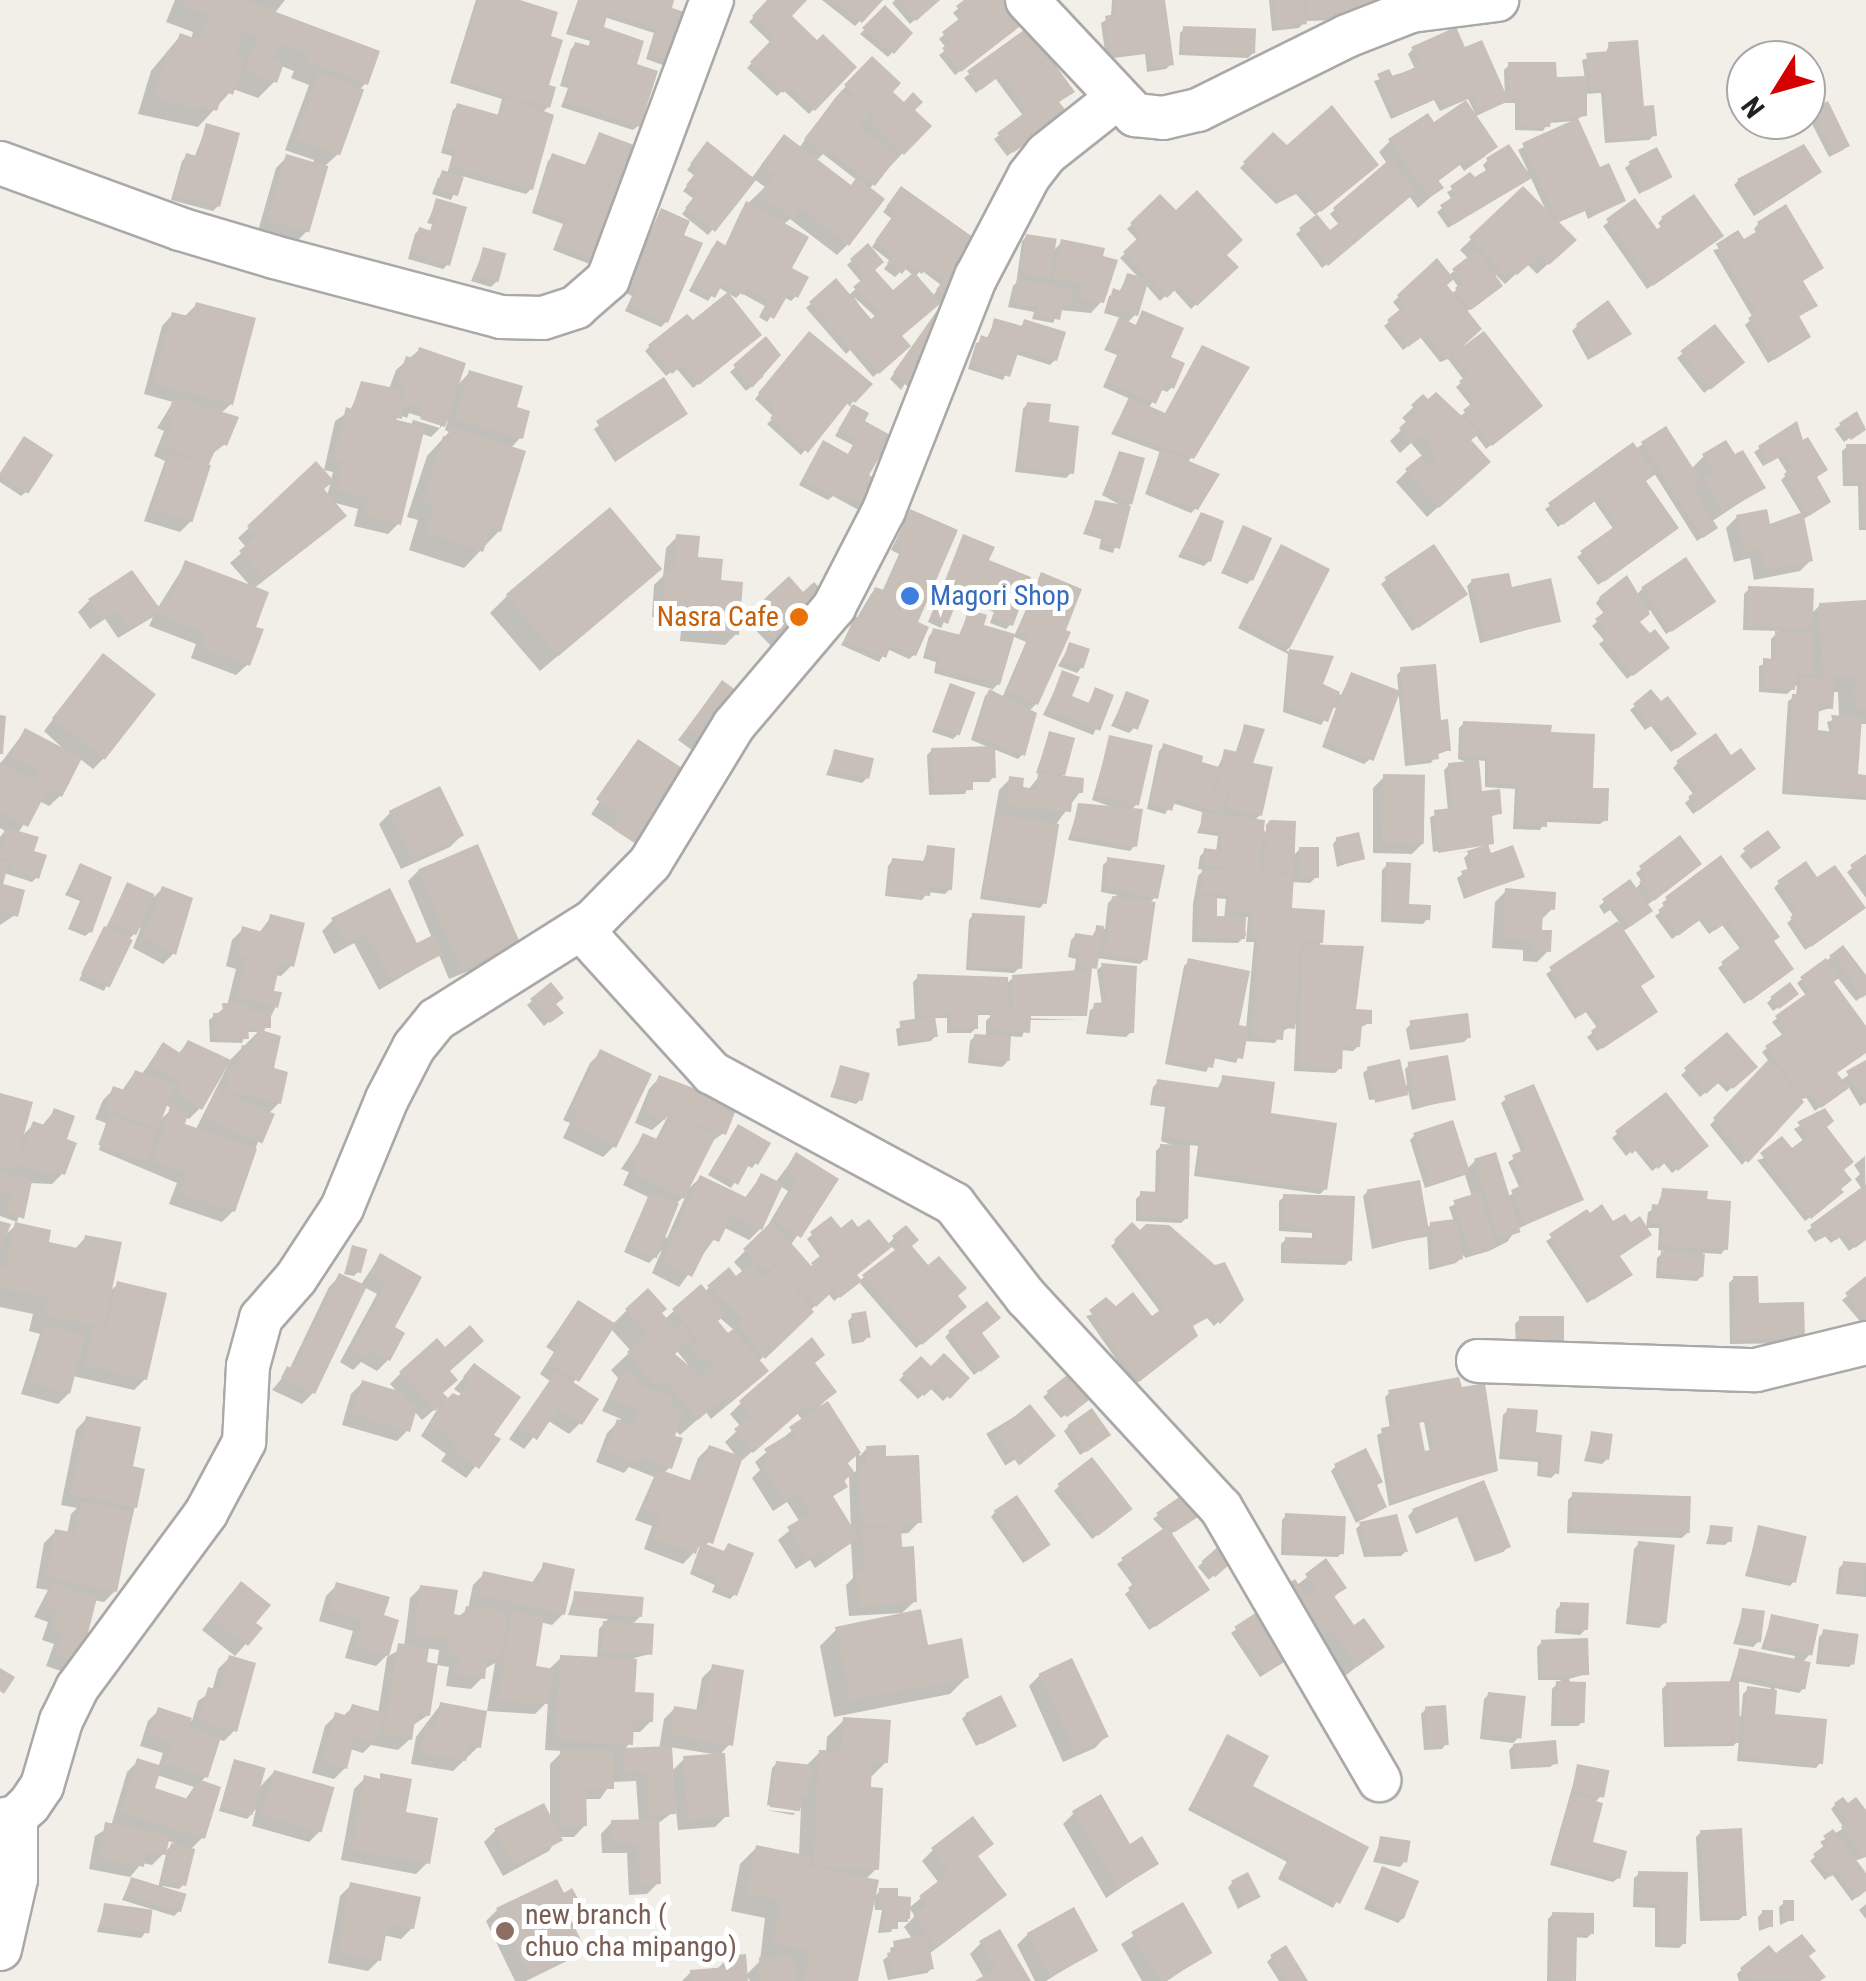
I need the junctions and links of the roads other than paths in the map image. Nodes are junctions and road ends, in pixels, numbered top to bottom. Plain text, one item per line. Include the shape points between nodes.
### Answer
1 (712, 0) edge
2 (1026, 0) edge
3 (1497, 0) edge
4 (1118, 98) junction
5 (0, 163) edge
6 (581, 928) junction
7 (1866, 1343) edge
8 (1478, 1361) dead end
9 (1379, 1780) dead end
10 (8, 1819) edge
11 (0, 1949) edge

1 - 5 street via 608,279 576,307 543,318 501,316 274,258
2 - 4 street
3 - 4 street via 1412,12 1347,36 1198,110 1163,118 1135,115
4 - 6 street via 1046,154 1010,207 884,510 834,607 734,725 650,863
6 - 9 street via 712,1073 954,1204 1026,1297 1221,1508
6 - 10 street via 438,1018 414,1047 342,1208 261,1318 248,1366 244,1442 206,1513 77,1688 42,1786
7 - 8 street via 1756,1370
10 - 11 street via 16,1879

